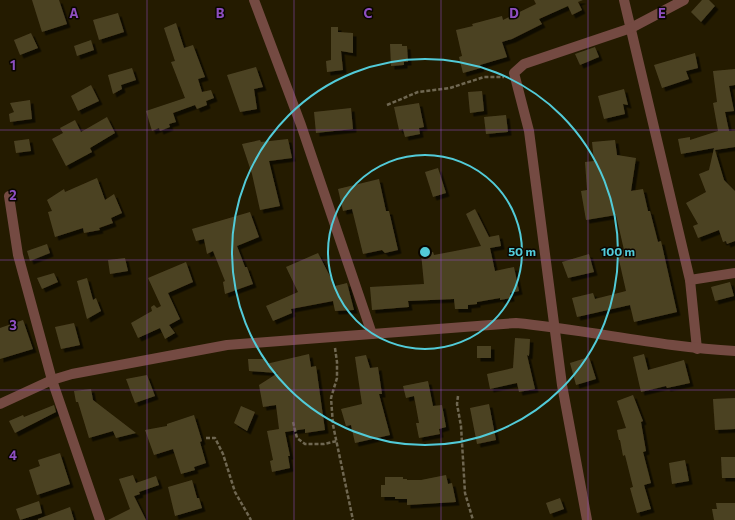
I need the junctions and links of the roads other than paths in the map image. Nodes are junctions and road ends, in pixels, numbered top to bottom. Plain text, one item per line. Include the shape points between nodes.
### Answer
1 (254, 0) edge
2 (624, 0) edge
3 (684, 0) edge
4 (631, 28) junction
5 (8, 196) dead end
6 (735, 273) edge
7 (690, 280) junction
8 (554, 326) junction
9 (372, 334) junction
10 (697, 349) junction
11 (735, 352) edge
12 (52, 380) junction
13 (0, 404) edge
14 (100, 520) edge
15 (587, 520) edge

1 - 9 street via 301,124
2 - 4 street
3 - 4 street
4 - 7 street
4 - 8 street via 524,64 514,73 530,130
5 - 12 street via 18,255
6 - 7 street
7 - 10 street
8 - 9 street via 516,323
8 - 10 street
8 - 15 street via 562,385
9 - 12 street via 227,345
10 - 11 street
12 - 13 street
12 - 14 street

